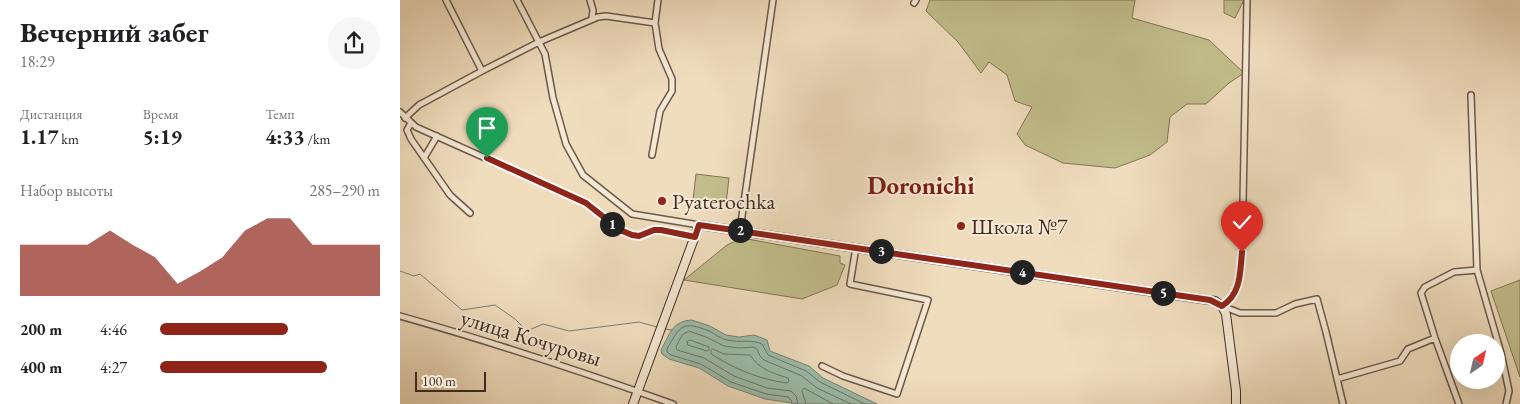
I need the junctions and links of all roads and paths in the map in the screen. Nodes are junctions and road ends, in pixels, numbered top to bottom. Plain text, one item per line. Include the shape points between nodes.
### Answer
1 (446, 0) edge
2 (517, 0) edge
3 (590, 0) edge
4 (658, 0) edge
5 (772, 0) edge
6 (1246, 0) edge
7 (592, 19) junction
8 (656, 23) junction
9 (539, 42) junction
10 (482, 71) junction
11 (1471, 95) dead end
12 (400, 112) edge
13 (405, 118) junction
14 (411, 123) junction
15 (438, 136) junction
16 (652, 155) dead end
17 (424, 158) junction
18 (470, 213) dead end
19 (699, 225) junction
20 (740, 230) junction
21 (695, 237) junction
22 (856, 247) junction
23 (1477, 270) junction
24 (1222, 306) junction
25 (400, 316) edge
26 (1435, 338) junction
27 (822, 366) dead end
28 (1337, 378) junction
29 (638, 391) junction
30 (633, 404) edge
31 (673, 404) edge
32 (1236, 404) edge
33 (1343, 404) edge
34 (1459, 404) edge
35 (1506, 404) edge

1 - 10 street
2 - 9 street
3 - 7 street
4 - 8 street
5 - 20 street
6 - 24 street via 1242,252 1237,289 1232,299
7 - 8 street via 606,16
7 - 9 street
8 - 16 street via 659,49 672,79 672,91 660,111
9 - 10 street
9 - 19 street via 545,54 566,144 583,175 632,214
10 - 13 street via 419,104
11 - 23 street
12 - 13 street
13 - 14 street
14 - 15 street
14 - 17 street via 407,130
15 - 17 street
15 - 21 street via 586,203 620,230 632,235 661,230
17 - 18 street via 450,195
19 - 20 street
19 - 21 street
20 - 22 street
21 - 29 street
22 - 24 street via 1210,300
22 - 27 street via 850,284 928,300 897,394
23 - 26 street via 1454,272 1422,290 1421,296
23 - 35 street via 1510,391
24 - 28 street via 1240,313 1276,313 1317,299
24 - 32 street via 1226,314
25 - 29 street, улица Кочуровы
26 - 28 street via 1408,349 1400,361
26 - 34 street
28 - 33 street
29 - 30 street
29 - 31 street, улица Кочуровы

